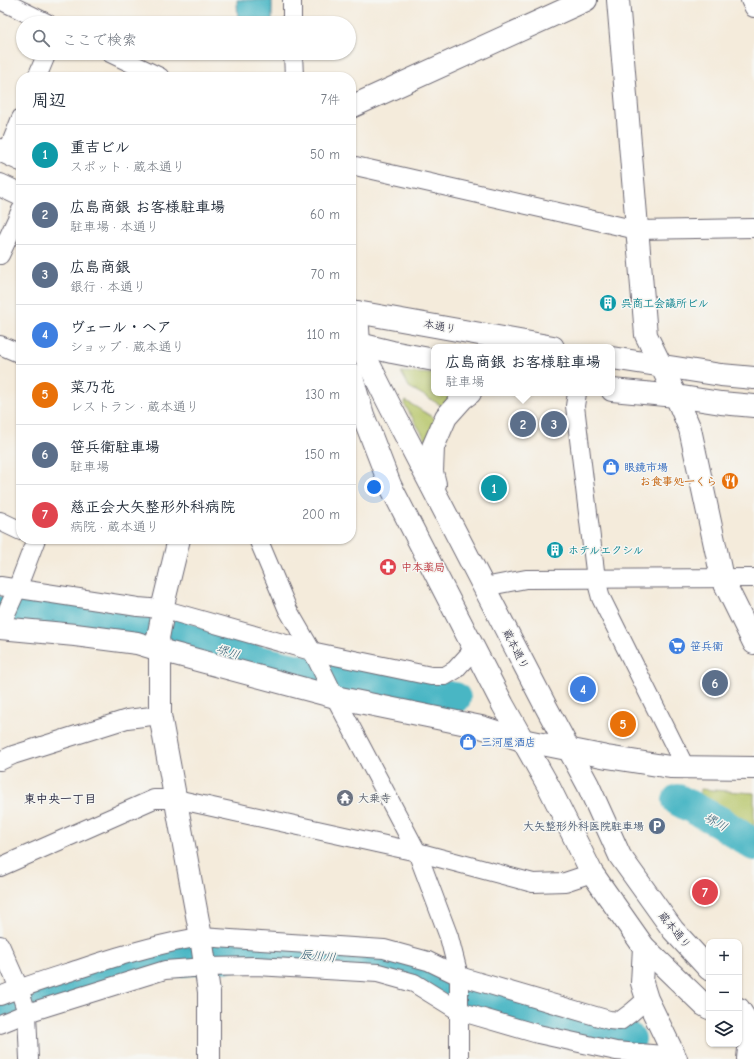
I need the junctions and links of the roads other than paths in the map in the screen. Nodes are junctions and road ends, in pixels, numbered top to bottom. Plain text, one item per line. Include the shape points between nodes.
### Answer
1 (0, 0) edge
2 (292, 0) edge
3 (586, 0) edge
4 (618, 0) edge
5 (750, 0) edge
6 (754, 8) edge
7 (33, 16) edge
8 (292, 16) edge
9 (44, 60) edge
10 (125, 60) edge
11 (293, 60) edge
12 (39, 72) edge
13 (150, 72) edge
14 (294, 72) edge
15 (356, 105) edge
16 (16, 133) edge
17 (9, 154) edge
18 (356, 166) edge
19 (0, 185) edge
20 (16, 193) edge
21 (16, 221) edge
22 (754, 228) edge
23 (637, 230) junction
24 (0, 255) edge
25 (356, 311) edge
26 (356, 343) edge
27 (0, 344) edge
28 (536, 344) edge
29 (356, 345) edge
30 (16, 352) edge
31 (615, 358) edge
32 (431, 359) edge
33 (661, 366) junction
34 (754, 378) edge
35 (615, 390) edge
36 (356, 391) edge
37 (466, 396) edge
38 (577, 396) edge
39 (676, 396) junction
40 (754, 406) edge
41 (356, 426) edge
42 (390, 485) junction
43 (443, 508) junction
44 (0, 521) edge
45 (16, 529) edge
46 (34, 544) edge
47 (178, 544) edge
48 (260, 544) edge
49 (722, 578) junction
50 (754, 578) edge
51 (596, 579) junction
52 (484, 587) junction
53 (10, 591) edge
54 (162, 613) junction
55 (1, 622) edge
56 (754, 643) edge
57 (159, 644) junction
58 (474, 649) junction
59 (314, 656) junction
60 (333, 693) junction
61 (160, 715) junction
62 (522, 740) junction
63 (568, 749) junction
64 (0, 761) edge
65 (685, 767) junction
66 (754, 768) edge
67 (176, 799) junction
68 (417, 852) junction
69 (0, 867) edge
70 (592, 873) junction
71 (201, 937) junction
72 (0, 945) edge
73 (644, 947) junction
74 (706, 966) edge
75 (206, 967) junction
76 (459, 976) junction
77 (19, 988) junction
78 (0, 996) edge
79 (647, 999) junction
80 (706, 1006) edge
81 (459, 1011) junction
82 (740, 1011) edge
83 (27, 1014) junction
84 (0, 1024) edge
85 (750, 1025) edge
86 (676, 1058) edge
87 (29, 1059) edge
88 (209, 1059) edge
89 (459, 1059) edge
90 (748, 1059) edge

1 - 7 street
2 - 8 street
3 - 15 main road
4 - 23 main road
5 - 6 street
9 - 12 street
10 - 13 street
11 - 14 street
16 - 17 street
18 - 23 street
19 - 20 main road
21 - 24 street
22 - 23 street
23 - 33 main road via 646,335
25 - 28 main road, 本通り
26 - 32 main road
27 - 30 street
29 - 43 main road, 蔵本通り
31 - 33 main road
33 - 34 main road
33 - 39 main road
35 - 39 main road
36 - 42 main road
37 - 43 main road via 446,417 433,447 432,472
38 - 51 street via 575,406
39 - 40 main road
39 - 49 main road via 690,428
41 - 42 main road
42 - 58 main road
43 - 52 main road, 蔵本通り
44 - 45 street
46 - 53 street
47 - 54 main road
48 - 59 street via 288,610
49 - 50 street
49 - 51 street
49 - 56 main road
51 - 52 street via 526,579
51 - 65 street via 601,598
52 - 63 main road, 蔵本通り
53 - 54 street via 138,607
53 - 55 street
54 - 57 main road
54 - 59 street
55 - 57 main road via 75,635
57 - 60 main road
57 - 61 main road
58 - 59 street via 455,670 445,676 431,676
58 - 62 main road
59 - 60 street
60 - 62 main road via 481,727
60 - 68 street
61 - 64 street via 127,719
61 - 67 main road
62 - 63 main road
62 - 70 main road via 549,787
63 - 65 main road
63 - 74 main road, 蔵本通り via 588,785 620,856 673,930
65 - 66 main road
67 - 68 street
67 - 69 street via 154,799
67 - 71 main road
68 - 70 street via 533,883 565,882
68 - 76 street via 449,937
70 - 73 main road
71 - 75 main road
71 - 76 street via 384,949 428,961
71 - 77 street via 134,951
72 - 77 street
73 - 79 main road via 642,983
73 - 80 main road
75 - 81 street via 256,966 378,973 414,982
75 - 83 street via 166,970
75 - 88 main road via 210,992
76 - 79 street via 609,1020 620,1021
76 - 81 street
77 - 78 street
77 - 83 street
79 - 86 main road
81 - 86 street via 538,1034 616,1051
81 - 89 street
82 - 85 main road
83 - 84 street
83 - 87 street
85 - 90 main road

